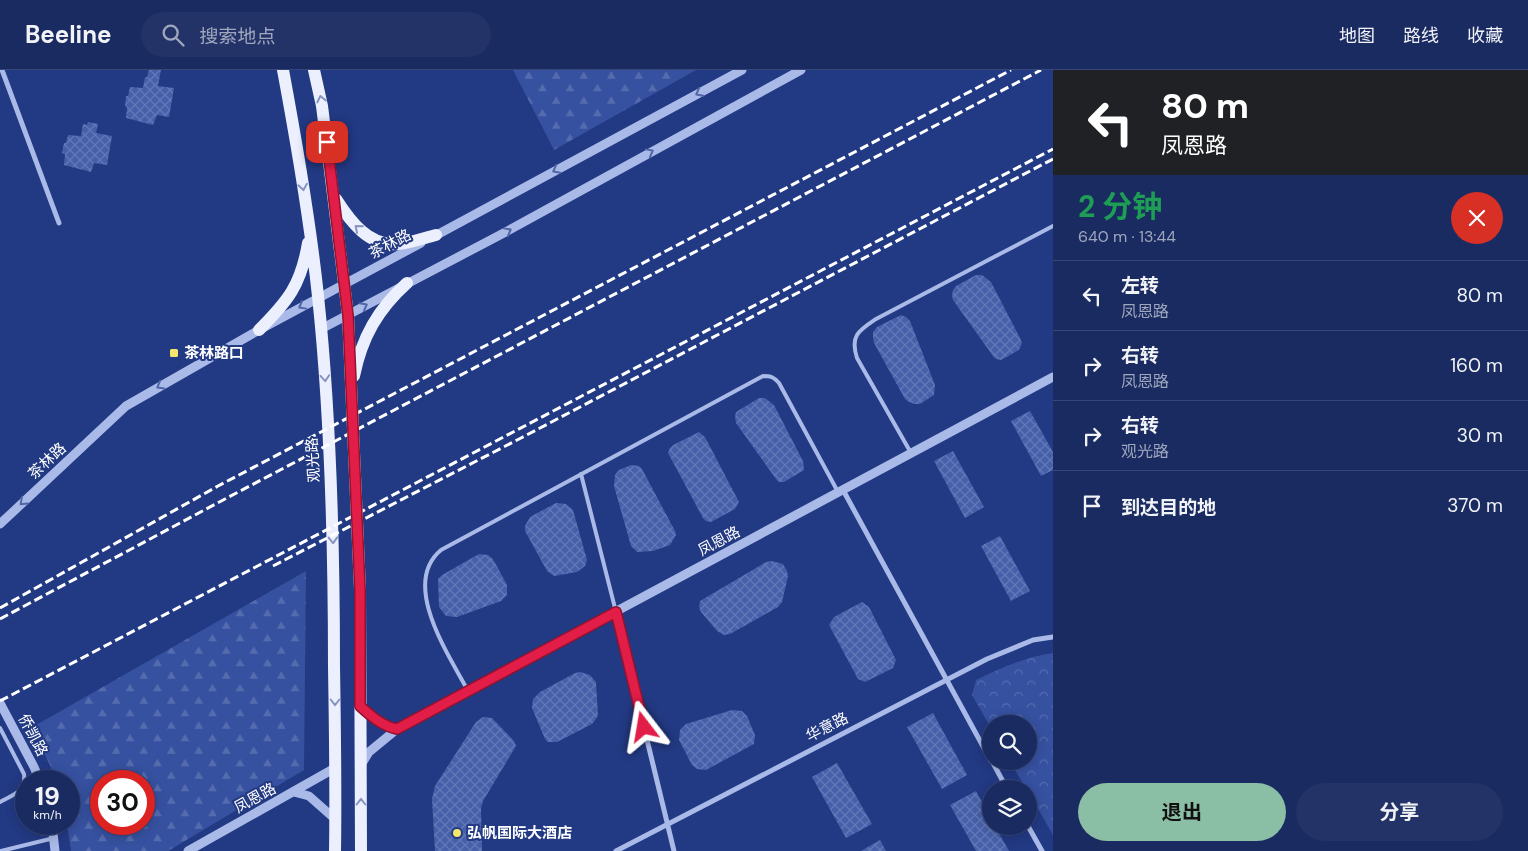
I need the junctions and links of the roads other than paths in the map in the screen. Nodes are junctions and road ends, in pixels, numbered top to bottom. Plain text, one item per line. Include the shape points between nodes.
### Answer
1 (2, 70) edge
2 (283, 70) edge
3 (314, 70) edge
4 (742, 70) edge
5 (801, 70) edge
6 (333, 196) junction
7 (59, 223) dead end
8 (1053, 226) edge
9 (310, 228) junction
10 (436, 235) junction
11 (407, 283) junction
12 (345, 284) junction
13 (318, 297) junction
14 (348, 315) junction
15 (321, 329) junction
16 (259, 330) junction
17 (1053, 377) edge
18 (351, 393) junction
19 (911, 453) junction
20 (581, 474) junction
21 (841, 491) junction
22 (0, 524) edge
23 (616, 612) junction
24 (1053, 637) edge
25 (946, 680) junction
26 (468, 691) junction
27 (0, 703) edge
28 (360, 706) junction
29 (0, 728) edge
30 (397, 729) junction
31 (982, 745) edge
32 (360, 765) junction
33 (335, 768) junction
34 (35, 770) edge
35 (294, 792) junction
36 (0, 802) edge
37 (335, 820) junction
38 (668, 823) junction
39 (54, 835) edge
40 (1033, 835) edge
41 (54, 838) junction
42 (1, 851) edge
43 (55, 851) edge
44 (188, 851) edge
45 (334, 851) edge
46 (361, 851) edge
47 (616, 851) edge
48 (674, 851) edge
49 (1042, 851) edge

1 - 7 street
2 -> 9 main road, 观光路
6 -> 3 main road via 322,106
4 -> 10 street, 茶林路
11 -> 5 street
10 -> 6 main road via 399,244 374,240 354,225
6 - 12 main road
8 - 19 lane via 876,319 856,336 857,358
9 - 13 main road, 观光路
9 - 16 main road via 301,274 281,308
10 - 12 street, 茶林路
14 -> 11 street
11 - 18 main road via 381,309 372,324 360,354
12 - 13 street, 茶林路
12 - 14 main road
13 - 15 main road, 观光路
13 -> 16 street, 茶林路
14 - 15 street
14 - 18 main road
15 -> 33 main road, 观光路 via 333,541
16 -> 22 street, 茶林路 via 126,406
17 - 19 street, 凤恩路
18 - 28 main road via 360,580
19 - 21 street, 凤恩路
20 - 21 lane via 763,376 770,376 779,383
20 - 23 lane
20 - 26 lane via 441,550 429,564 426,600 430,615
21 - 23 street, 凤恩路
21 - 25 street
23 - 26 street, 凤恩路
23 - 38 street
24 - 25 street, 华意路 via 1009,649
25 - 31 street
25 - 38 street, 华意路
26 - 30 street, 凤恩路
27 - 34 street, 侨凯路
28 - 30 street via 375,720
28 - 32 main road
29 - 36 lane via 25,782 22,789
30 - 32 street, 凤恩路 via 369,752
46 -> 32 main road
33 - 35 street, 凤恩路
33 - 37 main road, 观光路
35 - 37 street via 309,796
35 - 44 street, 凤恩路
37 - 45 main road, 观光路
38 - 47 street, 华意路
38 - 48 street
39 - 41 street
40 - 49 street
41 - 42 lane
41 - 43 street

